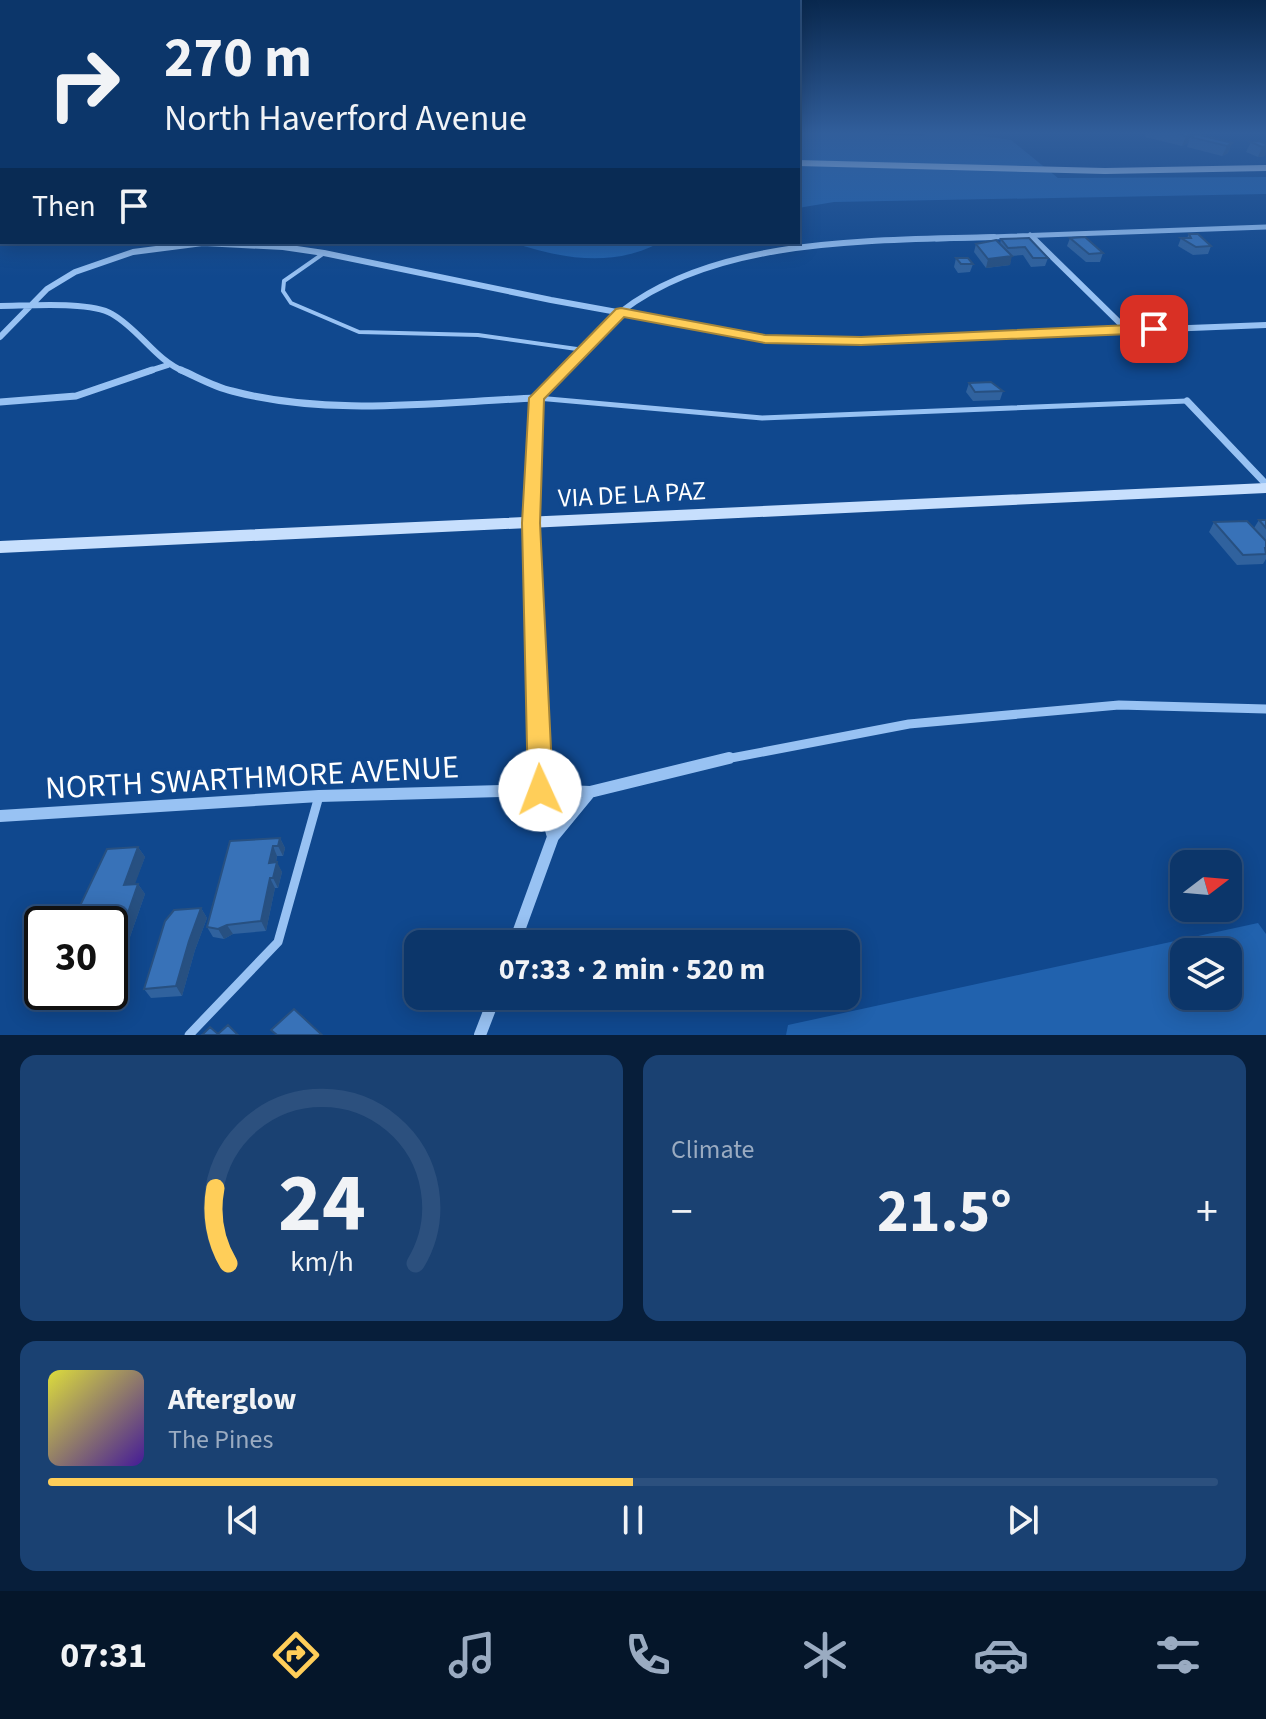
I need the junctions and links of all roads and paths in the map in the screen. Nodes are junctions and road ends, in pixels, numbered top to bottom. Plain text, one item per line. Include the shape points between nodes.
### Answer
1 (1266, 227) edge
2 (1030, 235) junction
3 (192, 244) edge
4 (250, 244) edge
5 (324, 253) junction
6 (29, 305) junction
7 (0, 306) edge
8 (621, 312) junction
9 (1266, 325) edge
10 (1127, 330) junction
11 (0, 337) edge
12 (584, 350) junction
13 (168, 365) junction
14 (537, 398) junction
15 (1187, 401) joint
16 (0, 402) edge
17 (1266, 486) edge
18 (531, 523) junction
19 (0, 547) edge
20 (1266, 709) edge
21 (540, 790) junction
22 (590, 792) junction
23 (319, 796) junction
24 (0, 816) edge
25 (553, 837) junction
26 (519, 930) edge
27 (490, 1010) edge
28 (189, 1035) edge
29 (480, 1035) edge

1 - 2 street
2 - 8 street via 837,242 778,250 721,263
2 - 10 street
3 - 6 street via 153,248 75,272
4 - 5 street
5 - 8 street
5 - 12 lane via 284,281 283,291 305,311 359,332 478,335
6 - 7 street
6 - 11 street
6 - 13 street via 111,313
8 - 10 street via 765,339 861,341
8 - 12 street
9 - 10 street
12 - 14 street
13 - 14 street via 230,391 295,402 344,406
13 - 16 street via 76,396
14 - 15 lane via 762,418
14 - 18 street
15 - 17 street
17 - 18 street, VIA DE LA PAZ
18 - 19 street, VIA DE LA PAZ
18 - 21 street
20 - 22 street, NORTH SWARTHMORE AVENUE via 1119,705 909,724 752,752
21 - 22 street, NORTH SWARTHMORE AVENUE
21 - 23 street, NORTH SWARTHMORE AVENUE
21 - 25 street
22 - 25 street
23 - 24 street, NORTH SWARTHMORE AVENUE
23 - 28 lane via 278,942
25 - 26 street
27 - 29 street

